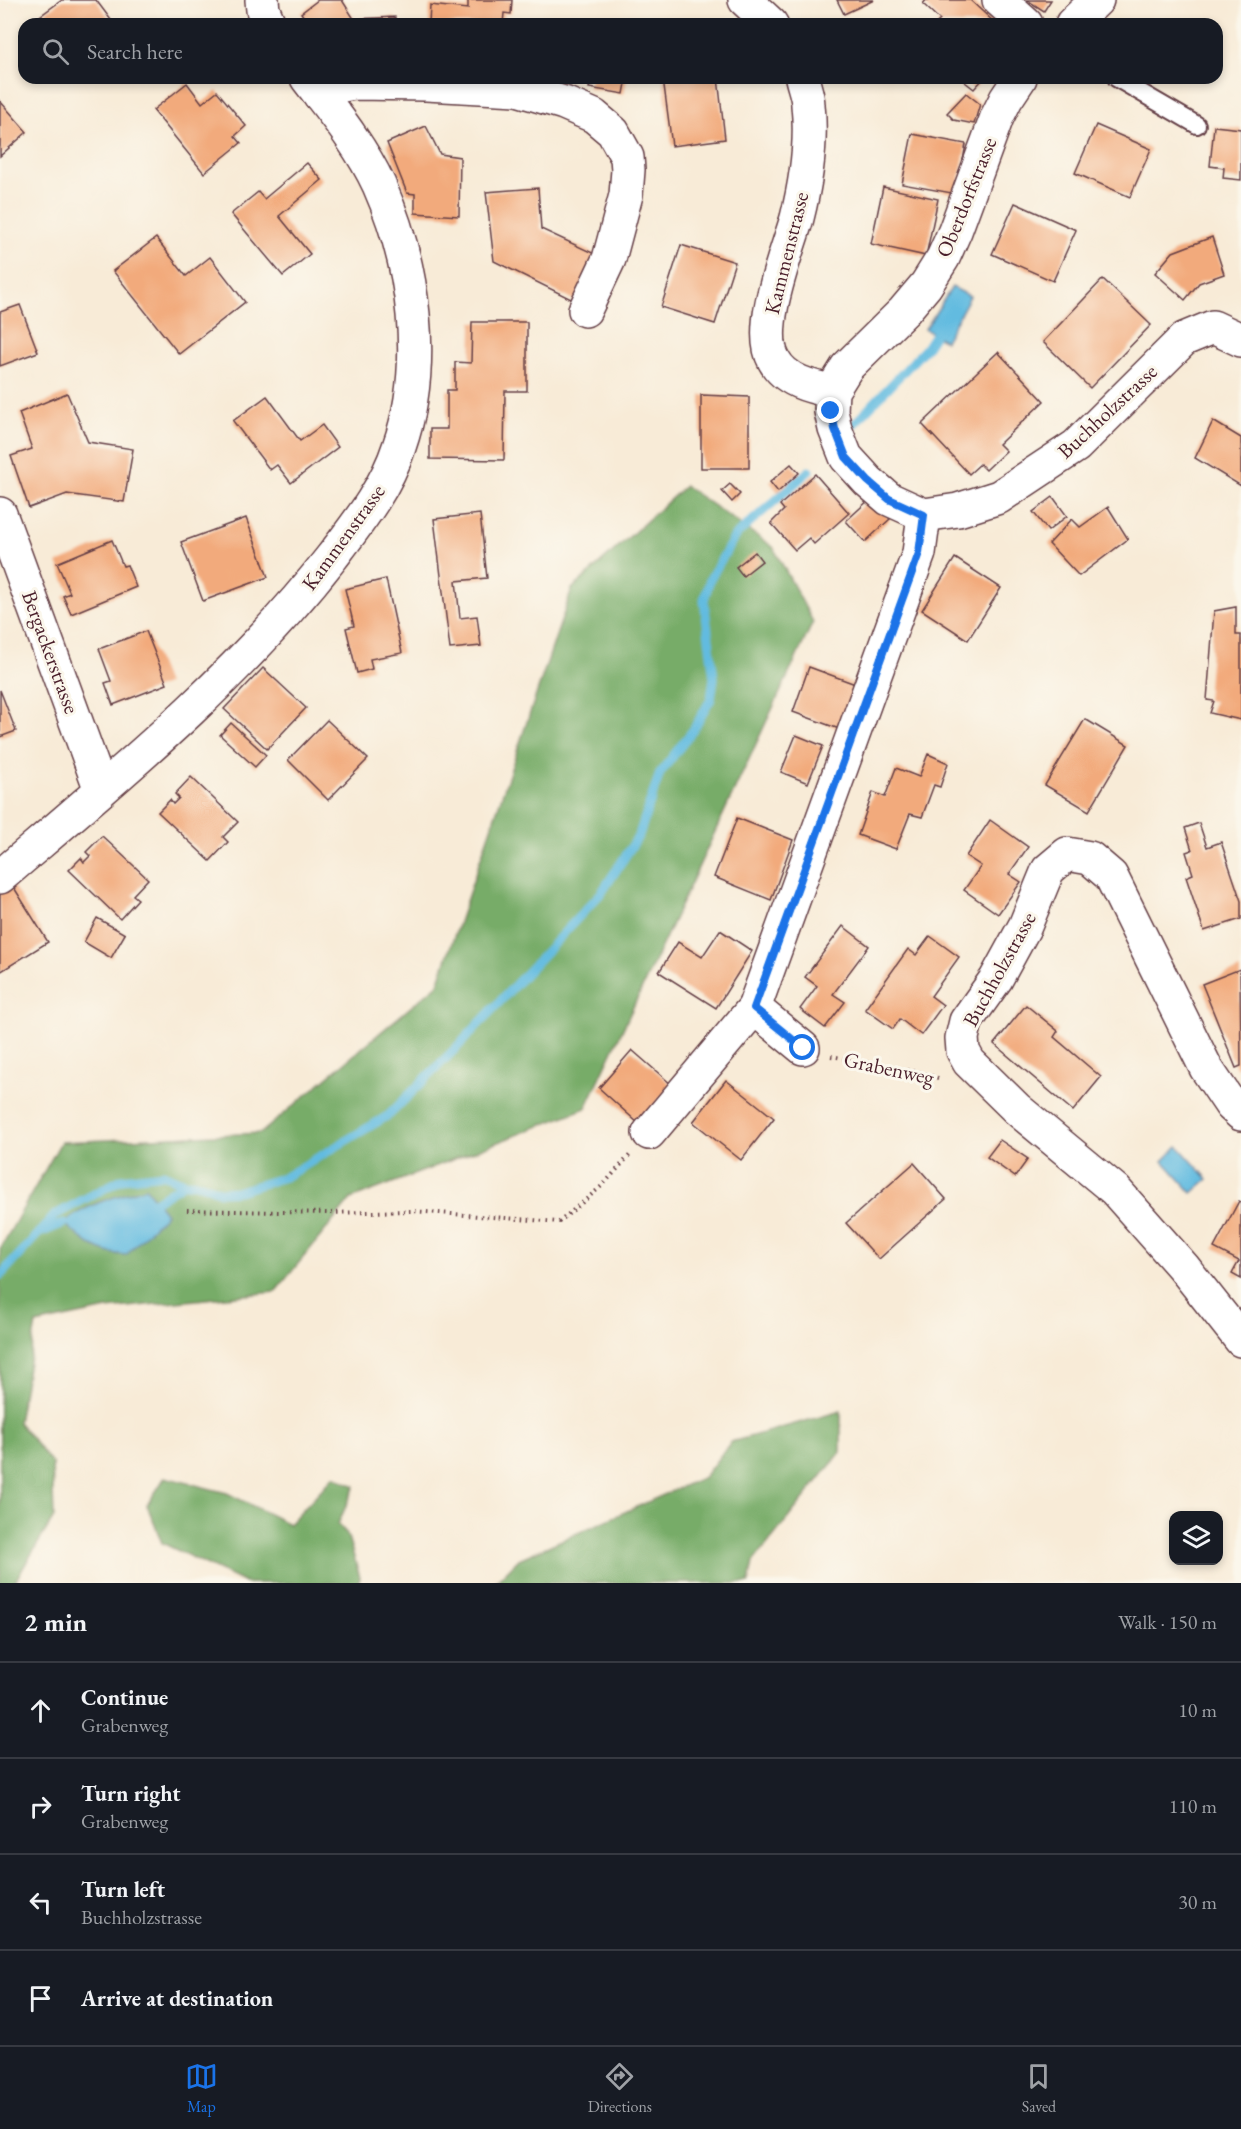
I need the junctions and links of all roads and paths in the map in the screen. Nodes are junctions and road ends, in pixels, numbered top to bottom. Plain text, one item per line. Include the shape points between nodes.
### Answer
1 (262, 0) edge
2 (745, 0) edge
3 (999, 0) edge
4 (1097, 0) edge
5 (266, 18) edge
6 (764, 18) edge
7 (1019, 18) edge
8 (1078, 18) edge
9 (348, 84) edge
10 (426, 84) edge
11 (803, 84) edge
12 (1016, 84) edge
13 (1126, 84) edge
14 (313, 86) edge
15 (1197, 125) dead end
16 (585, 310) dead end
17 (1241, 340) edge
18 (832, 392) junction
19 (0, 514) edge
20 (924, 515) junction
21 (101, 790) junction
22 (0, 877) edge
23 (754, 1008) junction
24 (803, 1048) joint
25 (944, 1080) dead end
26 (1241, 1114) edge
27 (648, 1133) joint
28 (187, 1210) dead end
29 (1241, 1340) edge

1 - 5 street
2 - 6 street
3 - 7 street
4 - 8 street
9 - 14 street, Kammenstrasse
10 - 16 street, Kammenstrasse via 517,89 594,116 613,132 627,157 626,195 609,259
11 - 18 street, Kammenstrasse via 808,103 809,147 797,217 768,322 768,342 774,361 786,375
12 - 18 street, Oberdorfstrasse via 997,117 943,258 904,311 847,367
13 - 15 lane
14 - 21 street, Kammenstrasse via 360,151 378,184 404,257 411,295 413,368 400,445 372,502 309,586 203,698
17 - 20 street, Buchholzstrasse via 1214,327 1184,339 1076,446 999,497 958,510
18 - 20 street via 831,411 846,457 889,499
19 - 21 street, Bergackerstrasse
20 - 23 street via 919,553
21 - 22 street, Kammenstrasse
23 - 24 street
23 - 27 street
24 - 25 path, Grabenweg
26 - 29 street, Buchholzstrasse via 1230,1105 1206,1068 1111,876 1090,858 1067,854 1048,870 1021,935 996,980 966,1021 963,1051 969,1062 1017,1109 1115,1190
27 - 28 path via 603,1185 559,1222 412,1211

